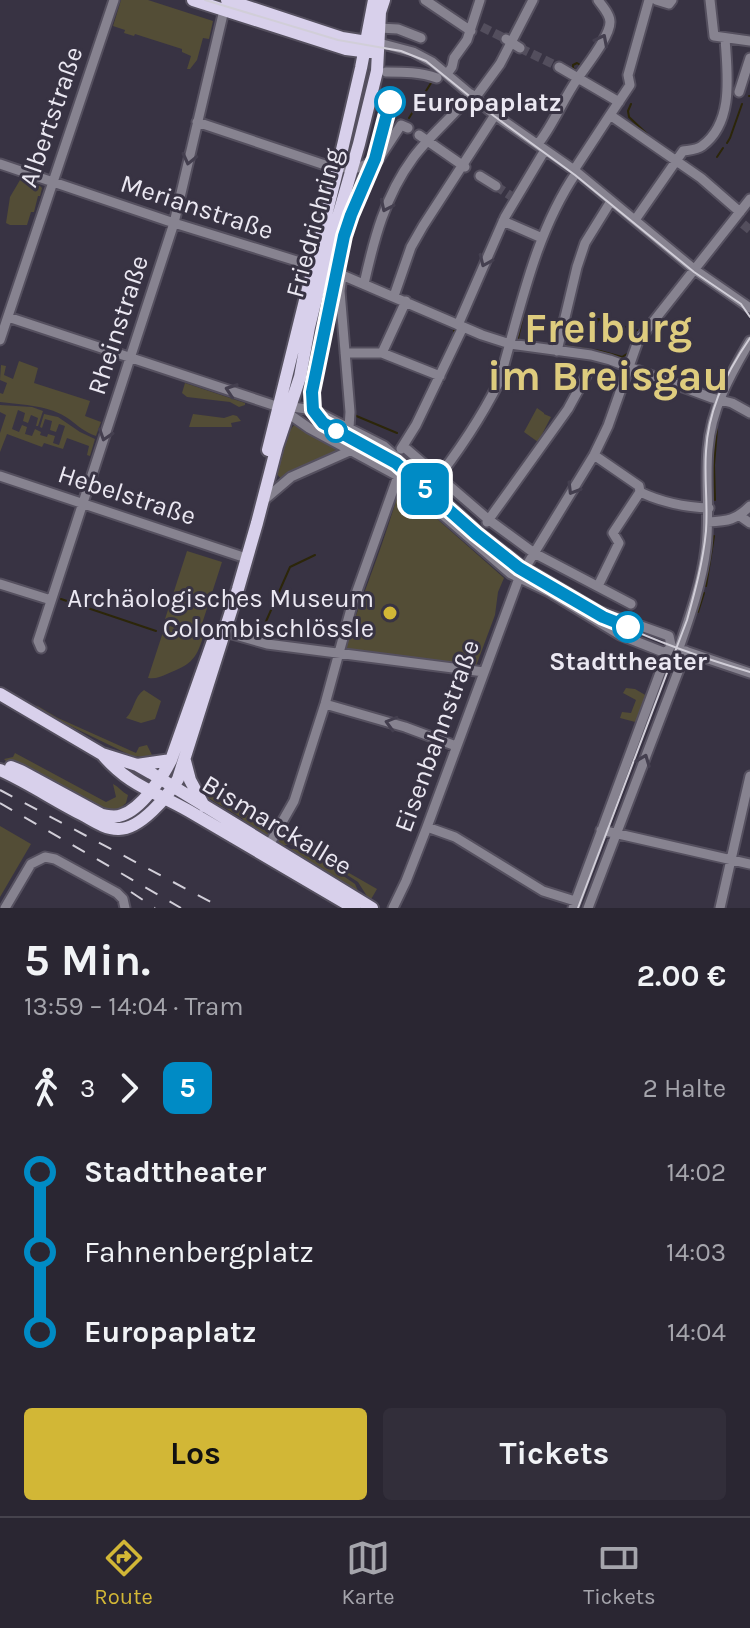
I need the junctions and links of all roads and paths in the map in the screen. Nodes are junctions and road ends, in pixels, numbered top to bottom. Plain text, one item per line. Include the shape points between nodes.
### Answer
1 (114, 0) edge
2 (193, 0) edge
3 (374, 0) edge
4 (384, 0) edge
5 (425, 0) edge
6 (480, 0) edge
7 (533, 0) edge
8 (598, 0) edge
9 (649, 0) edge
10 (656, 0) edge
11 (672, 0) edge
12 (710, 0) edge
13 (227, 3) edge
14 (475, 27) junction
15 (379, 28) junction
16 (421, 38) dead end
17 (725, 38) junction
18 (750, 41) edge
19 (372, 48) junction
20 (750, 58) edge
21 (559, 67) tunnel mouth
22 (386, 72) dead end
23 (447, 74) junction
24 (578, 77) junction
25 (437, 78) dead end
26 (727, 91) junction
27 (739, 92) junction
28 (750, 95) edge
29 (473, 96) junction
30 (619, 102) junction
31 (495, 115) junction
32 (610, 115) junction
33 (197, 122) junction
34 (408, 128) dead end
35 (423, 138) junction
36 (542, 147) junction
37 (0, 164) edge
38 (675, 164) junction
39 (464, 166) junction
40 (344, 168) junction
41 (575, 172) junction
42 (480, 176) dead end
43 (53, 182) junction
44 (496, 186) tunnel mouth
45 (750, 199) edge
46 (611, 201) junction
47 (739, 218) junction
48 (635, 220) junction
49 (503, 221) junction
50 (174, 223) junction
51 (542, 238) junction
52 (318, 268) junction
53 (695, 270) junction
54 (342, 275) junction
55 (364, 284) junction
56 (394, 296) junction
57 (406, 301) junction
58 (749, 308) edge
59 (8, 317) junction
60 (460, 326) junction
61 (0, 340) edge
62 (750, 341) edge
63 (510, 344) junction
64 (556, 350) junction
65 (345, 353) junction
66 (382, 353) junction
67 (591, 355) junction
68 (131, 357) junction
69 (628, 368) junction
70 (440, 376) junction
71 (719, 399) junction
72 (286, 409) junction
73 (750, 413) edge
74 (350, 424) junction
75 (403, 446) junction
76 (352, 450) junction
77 (392, 453) junction
78 (594, 455) junction
79 (0, 476) edge
80 (398, 476) junction
81 (439, 476) junction
82 (430, 488) junction
83 (640, 492) junction
84 (264, 500) junction
85 (83, 503) junction
86 (750, 506) edge
87 (709, 508) junction
88 (740, 516) junction
89 (489, 520) junction
90 (708, 522) junction
91 (750, 523) edge
92 (480, 533) junction
93 (534, 553) junction
94 (240, 556) junction
95 (524, 567) junction
96 (519, 578) junction
97 (0, 584) edge
98 (598, 586) junction
99 (51, 600) junction
100 (631, 604) dead end
101 (225, 632) junction
102 (41, 648) dead end
103 (676, 649) junction
104 (339, 655) junction
105 (484, 672) junction
106 (750, 673) edge
107 (0, 694) edge
108 (325, 704) junction
109 (456, 746) junction
110 (102, 754) junction
111 (185, 759) junction
112 (171, 760) junction
113 (137, 765) junction
114 (750, 776) edge
115 (160, 779) junction
116 (128, 780) junction
117 (173, 787) junction
118 (150, 791) junction
119 (164, 798) junction
120 (204, 806) junction
121 (130, 812) junction
122 (427, 827) junction
123 (601, 830) junction
124 (616, 833) junction
125 (269, 845) junction
126 (731, 859) junction
127 (750, 864) edge
128 (570, 904) edge
129 (589, 907) edge
130 (5, 908) edge
131 (125, 908) edge
132 (354, 908) edge
133 (372, 908) edge
134 (393, 908) edge
135 (720, 908) edge

1 - 43 street, Albertstraße
2 - 13 main road
3 - 19 main road
4 - 15 main road
5 - 14 street
6 - 14 street
7 - 29 street via 500,64
24 -> 8 street via 608,30 608,15
9 - 30 street via 628,75 630,85
10 - 11 street
12 - 17 street via 714,36
13 - 19 main road
13 - 33 street, Rheinstraße
14 - 23 street
15 - 16 street
15 - 19 main road
17 - 18 street
17 - 26 street
19 - 23 street via 402,49
19 - 40 main road, Friedrichring
20 - 27 street
21 - 24 street
22 - 25 street
23 - 29 street
24 - 30 street
24 - 36 street
26 - 27 street
26 - 38 street via 713,133 701,148 683,151
27 - 28 street
29 - 31 street
29 - 35 street
30 - 32 street
31 - 36 street
31 - 39 street
32 - 38 street
32 - 41 street
33 - 40 street
33 -> 50 street, Rheinstraße
34 - 40 street via 401,125 378,160 359,169
35 - 39 street
35 -> 55 street via 384,209
36 - 41 street
36 - 49 street
37 - 43 street, Merianstraße
38 - 47 street via 701,178
38 - 48 street
39 - 56 street via 411,247
40 - 52 main road, Friedrichring
41 - 46 street
41 - 51 street
42 - 44 street
43 - 50 street, Merianstraße
43 - 59 street, Albertstraße
45 - 47 street, Eisenbahnstraße
46 - 48 street
46 - 64 street via 585,243
47 - 53 street, Eisenbahnstraße
48 - 53 street
49 - 51 street
49 -> 60 street
50 - 52 street, Merianstraße
50 - 68 street, Rheinstraße
51 - 63 street
52 - 54 street, Merianstraße
52 - 72 main road, Friedrichring
53 - 58 street
53 - 69 street, Eisenbahnstraße via 642,334
54 - 55 street, Merianstraße
54 - 65 street, Friedrichring
55 - 56 street, Merianstraße
56 - 57 street, Merianstraße
57 - 60 street, Merianstraße
57 - 66 street
59 - 61 street, Albertstraße
59 - 68 street
60 - 63 street, Merianstraße
60 - 70 street
62 - 71 street
63 - 64 street, Merianstraße
63 - 81 street via 490,401
64 - 67 street, Merianstraße
65 - 66 street
65 - 74 street, Friedrichring
66 - 70 street
67 - 69 street, Merianstraße
67 - 89 street via 568,409
72 -> 68 street
68 -> 85 street, Rheinstraße
69 - 71 street, Merianstraße
69 - 78 street, Eisenbahnstraße
70 - 75 street
71 - 73 street, Merianstraße
71 - 87 street via 708,447
72 - 74 street via 313,410
72 - 76 street via 309,428
72 - 84 main road
72 - 94 main road
74 - 77 street
75 - 77 street
75 - 81 street
76 - 80 street
76 - 84 street via 291,477
77 - 82 street
78 - 83 street via 639,486
78 -> 93 street, Eisenbahnstraße
79 - 85 street, Hebelstraße
80 - 96 street
80 - 104 street
81 - 82 street
81 - 89 street
82 - 92 street
83 - 87 street via 680,506
83 - 98 street via 613,533 619,543
84 - 101 main road
85 - 94 street, Hebelstraße
85 - 99 street, Rheinstraße
86 - 88 street
87 - 90 street
88 - 90 street
88 - 91 street
89 - 92 street
89 - 93 street
90 - 103 street via 701,576
92 - 95 street
93 - 95 street, Eisenbahnstraße
93 - 98 street
94 - 112 main road
95 - 96 street, Eisenbahnstraße
95 - 103 street via 599,611 669,636
96 - 103 street via 620,635 663,652
96 - 105 street, Eisenbahnstraße
97 - 99 street
98 - 100 street
99 - 102 street, Rheinstraße via 38,641
101 - 104 street
101 - 111 main road
103 - 106 street
103 - 123 street
124 -> 103 street
104 - 105 street
104 - 108 street
105 - 109 street, Eisenbahnstraße
107 - 110 main road
109 -> 108 street
108 - 125 street via 294,801
109 - 122 street, Eisenbahnstraße
110 - 113 main road
110 - 116 main road, Bismarckallee
111 - 117 main road
111 - 120 main road
112 - 113 main road
112 - 115 main road
113 - 115 main road, Bismarckallee
114 - 126 street
115 - 117 main road, Bismarckallee
115 - 118 main road
116 - 118 main road, Bismarckallee
116 - 121 main road
117 - 119 main road
117 - 120 main road, Bismarckallee
118 - 119 main road, Bismarckallee
118 - 121 main road
119 - 121 main road via 137,823 112,828 0,770 16,768 102,815
119 - 132 main road, Bismarckallee
120 - 125 main road, Bismarckallee
122 - 128 street via 455,837
122 - 134 street, Eisenbahnstraße
123 - 124 street
123 - 128 street
124 - 126 street
124 - 129 street
125 - 133 main road, Bismarckallee
126 - 127 street
126 - 135 street
130 - 131 street via 31,864 45,857 117,893

